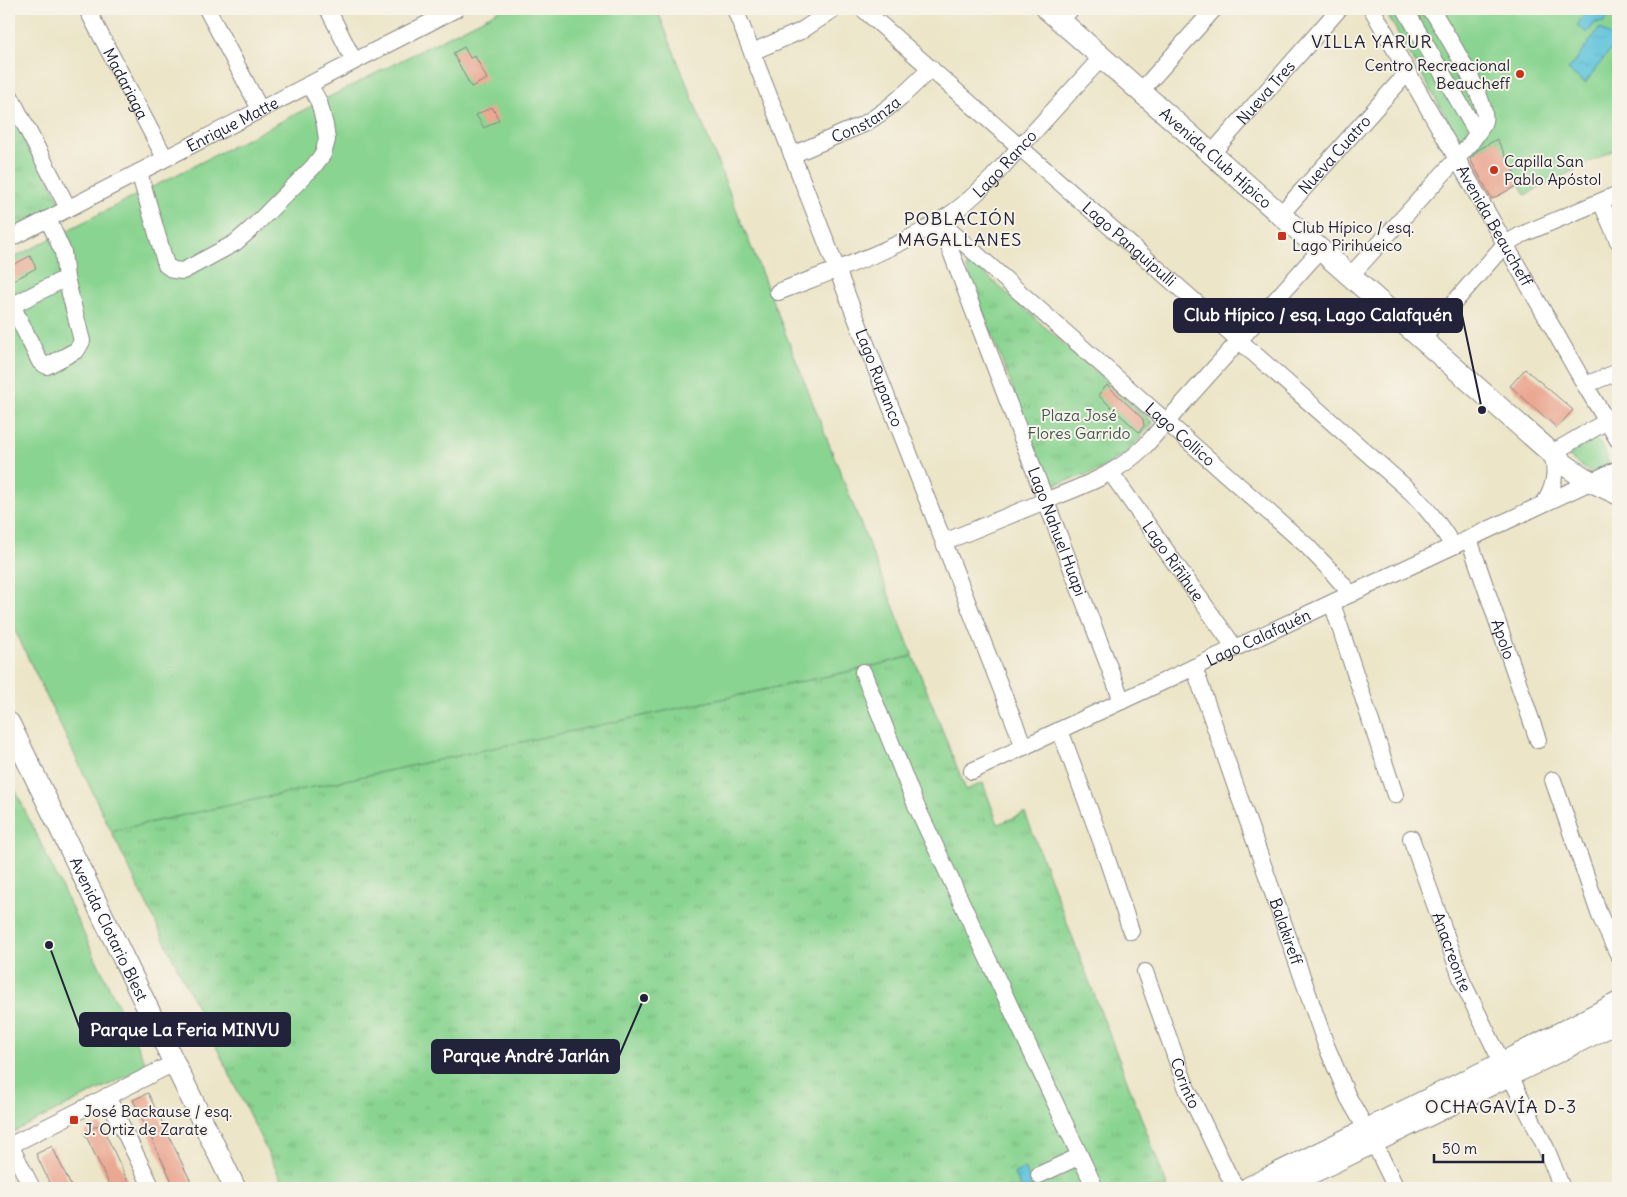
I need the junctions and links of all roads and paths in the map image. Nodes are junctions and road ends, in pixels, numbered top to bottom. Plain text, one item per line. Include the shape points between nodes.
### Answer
1 (88, 9) edge
2 (208, 9) edge
3 (328, 9) edge
4 (735, 9) edge
5 (834, 9) edge
6 (863, 9) edge
7 (1214, 9) edge
8 (1339, 9) edge
9 (1405, 9) edge
10 (1428, 9) edge
11 (451, 10) edge
12 (1378, 11) edge
13 (1060, 13) edge
14 (752, 52) junction
15 (1102, 56) junction
16 (354, 61) junction
17 (930, 68) junction
18 (1408, 72) junction
19 (309, 84) junction
20 (1141, 91) junction
21 (9, 94) edge
22 (260, 110) junction
23 (1477, 133) junction
24 (1021, 147) junction
25 (1212, 153) junction
26 (792, 155) junction
27 (165, 158) junction
28 (1457, 159) junction
29 (139, 172) junction
30 (1618, 194) edge
31 (1601, 202) junction
32 (68, 208) junction
33 (1281, 214) junction
34 (48, 218) junction
35 (940, 221) junction
36 (9, 239) edge
37 (1618, 241) edge
38 (1505, 244) junction
39 (1321, 249) junction
40 (837, 270) junction
41 (1351, 276) junction
42 (66, 278) junction
43 (778, 292) dead end
44 (1423, 338) junction
45 (1239, 340) junction
46 (1618, 372) edge
47 (1585, 385) junction
48 (1607, 421) junction
49 (1166, 422) junction
50 (1618, 440) edge
51 (1552, 453) junction
52 (1618, 469) edge
53 (1111, 473) junction
54 (1592, 482) junction
55 (1618, 494) edge
56 (1046, 501) junction
57 (1544, 504) junction
58 (1469, 539) junction
59 (944, 542) junction
60 (1453, 546) junction
61 (1351, 594) junction
62 (1332, 602) junction
63 (1235, 648) junction
64 (1194, 667) junction
65 (863, 672) dead end
66 (1122, 701) junction
67 (9, 723) edge
68 (1060, 730) junction
69 (1538, 740) dead end
70 (1024, 747) junction
71 (972, 771) dead end
72 (1553, 780) dead end
73 (1395, 795) dead end
74 (1411, 838) dead end
75 (1131, 931) dead end
76 (1618, 954) edge
77 (1145, 972) dead end
78 (1618, 1003) edge
79 (1618, 1022) edge
80 (1573, 1036) junction
81 (174, 1063) junction
82 (1506, 1070) junction
83 (107, 1096) junction
84 (1370, 1136) junction
85 (9, 1146) edge
86 (1080, 1156) junction
87 (1039, 1175) dead end
88 (32, 1188) edge
89 (152, 1188) edge
90 (235, 1188) edge
91 (1095, 1188) edge
92 (1237, 1188) edge
93 (1248, 1188) edge
94 (1281, 1188) edge
95 (1396, 1188) edge
96 (1562, 1188) edge

1 - 27 street, Madariaga
2 - 22 street
3 - 16 street
4 - 14 street, Lago Rupanco
5 - 14 street via 801,30
6 - 17 street, Lago Panguipulli
7 - 20 street
8 - 25 street, Nueva Tres
9 - 23 street
10 - 23 street via 1435,15 1478,92 1485,114
11 - 16 street, Enrique Matte
12 - 18 street, Avenida Beaucheff
13 - 15 main road, Avenida Club Hípico
14 - 26 street, Lago Rupanco
15 - 20 main road, Avenida Club Hípico
15 - 24 street, Lago Ranco
16 - 19 street, Enrique Matte
17 - 24 street, Lago Panguipulli
17 - 26 street, Constanza via 902,96 864,124
18 - 28 street, Avenida Beaucheff
18 - 33 street, Nueva Cuatro
19 - 22 street, Enrique Matte
19 - 29 street via 319,102 325,125 327,140 323,154 251,229 234,243 183,271 166,265
20 - 25 main road, Avenida Club Hípico
21 - 32 street
22 - 27 street, Enrique Matte
23 - 28 street
24 - 35 street, Lago Ranco via 975,196
24 - 45 street, Lago Panguipulli
25 - 33 main road, Avenida Club Hípico
26 - 40 street, Lago Rupanco
27 - 29 street, Enrique Matte
28 - 38 street, Avenida Beaucheff
28 - 41 street
29 - 32 street, Enrique Matte
30 - 31 street
31 - 37 street
31 - 38 street
32 - 34 street, Enrique Matte
33 - 39 main road, Avenida Club Hípico
34 - 36 street, Enrique Matte
34 - 42 street via 63,252
35 - 40 street, Lago Ranco
35 - 49 street, Lago Collico
35 - 56 street, Lago Nahuel Huapi
38 - 44 street
38 - 47 street, Avenida Beaucheff
39 - 41 main road, Avenida Club Hípico
39 - 45 street
40 - 43 street, Lago Ranco
40 - 59 street, Lago Rupanco
41 - 44 main road, Avenida Club Hípico
42 - 42 street via 82,341 77,350 47,366 40,362 14,309 17,303
44 - 51 main road, Avenida Club Hípico
45 - 49 street
45 - 60 street, Lago Panguipulli via 1424,504
46 - 47 street
47 - 48 street, Avenida Beaucheff
48 - 50 street, Avenida Beaucheff
48 - 51 street
49 - 53 street via 1136,455
49 - 61 street, Lago Collico via 1306,545
51 - 54 main road, Avenida Club Hípico via 1575,473
51 - 57 street via 1553,483
52 - 54 street, Lago Calafquén
53 - 56 street
53 - 63 street, Lago Riñihue
54 - 55 main road, Avenida Club Hípico
54 - 57 street, Lago Calafquén
56 - 59 street
56 - 66 street, Lago Nahuel Huapi
57 - 58 street, Lago Calafquén
58 - 60 street, Lago Calafquén
58 - 69 street, Apolo
59 - 70 street, Lago Rupanco
60 - 61 street, Lago Calafquén
61 - 62 street, Lago Calafquén
62 - 63 street, Lago Calafquén
62 - 73 street
63 - 64 street, Lago Calafquén
64 - 66 street, Lago Calafquén
64 - 84 street, Balakireff via 1326,1045 1348,1097
65 - 86 street via 916,803
66 - 68 street, Lago Calafquén
67 - 81 main road, Avenida Clotario Blest
68 - 70 street, Lago Calafquén
68 - 75 street
70 - 71 street, Lago Calafquén
72 - 76 street via 1600,916
74 - 82 street, Anacreonte via 1464,983
77 - 92 street, Corinto via 1187,1089
78 - 80 main road
79 - 80 main road
80 - 82 main road
81 - 83 street
81 - 90 main road, Avenida Clotario Blest
82 - 84 main road
82 - 96 street, Anacreonte via 1543,1142
83 - 85 street
83 - 89 street
84 - 93 main road
84 - 94 main road
84 - 95 street, Balakireff
85 - 88 street
86 - 87 street
86 - 91 street

